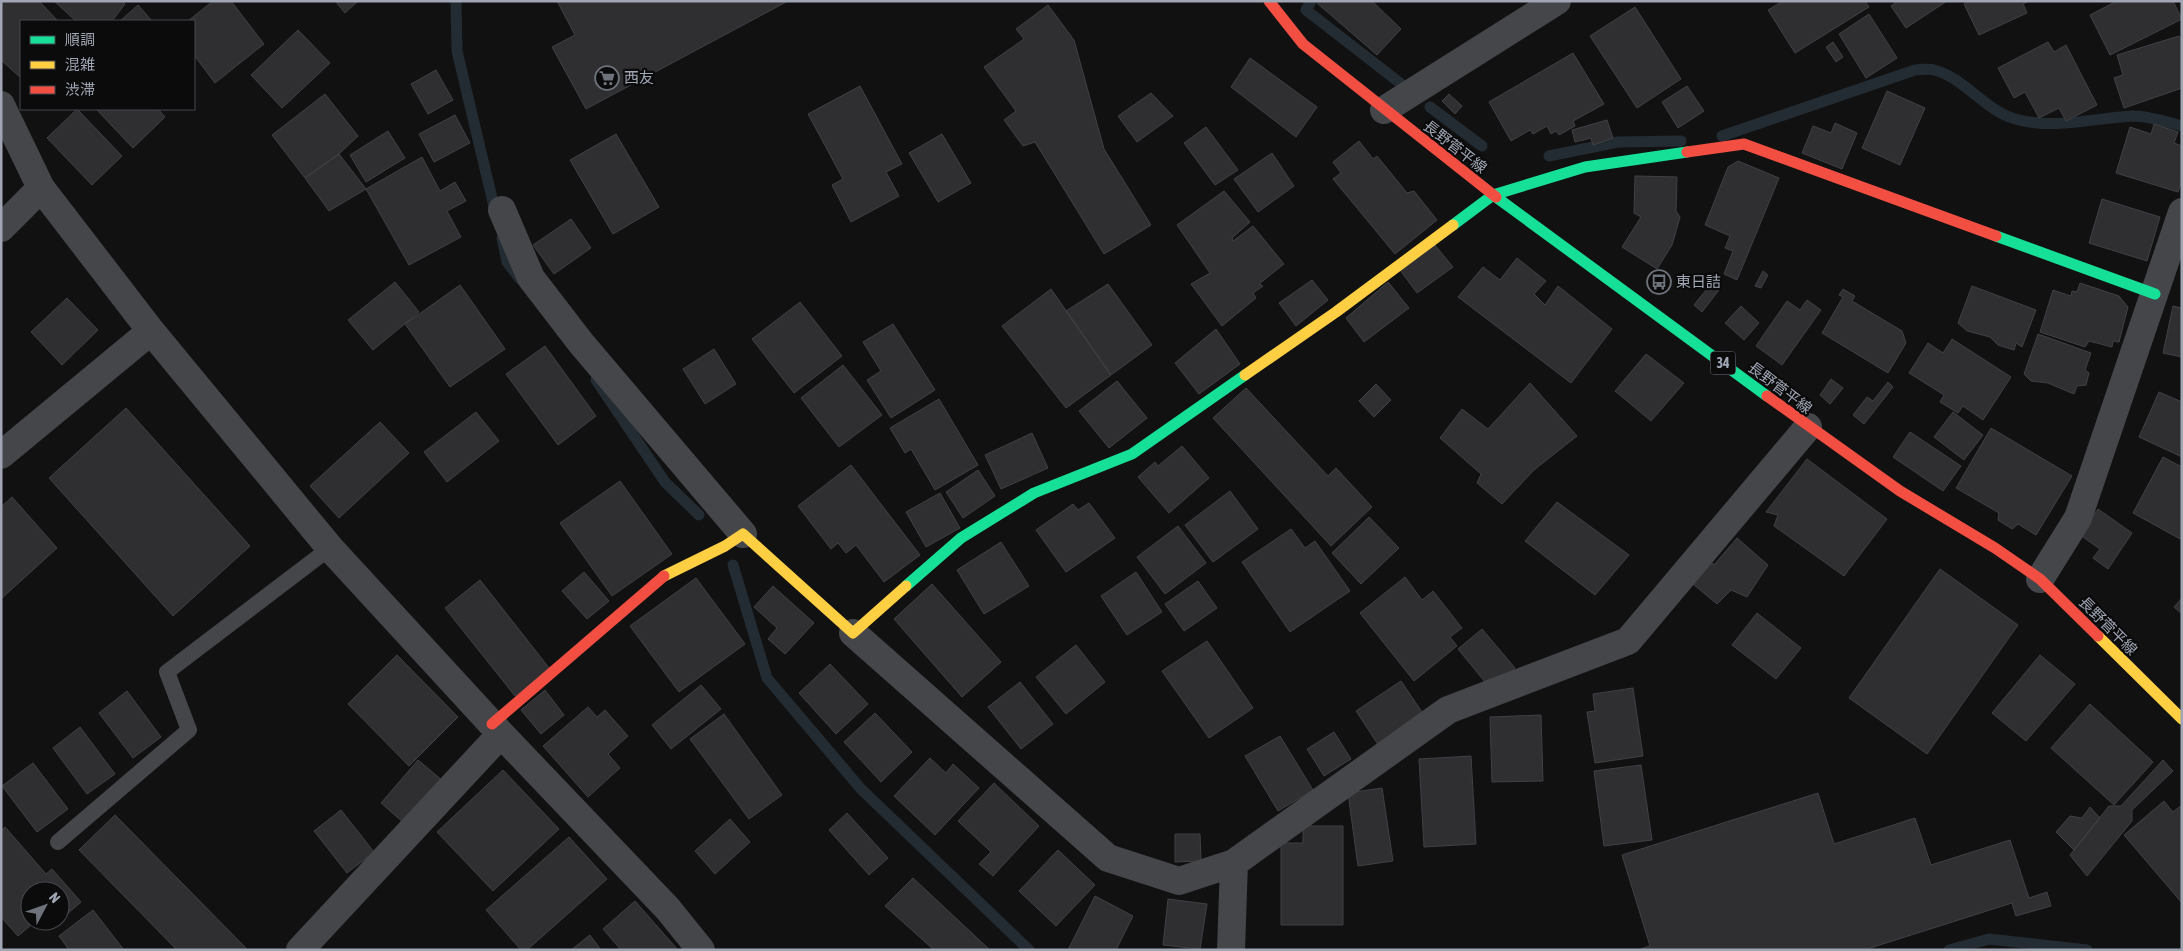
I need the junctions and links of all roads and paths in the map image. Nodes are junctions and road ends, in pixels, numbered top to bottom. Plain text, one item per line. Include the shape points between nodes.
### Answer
1 (1269, 1) edge
2 (1556, 1) edge
3 (1, 105) edge
4 (1384, 110) junction
5 (41, 188) junction
6 (1493, 195) junction
7 (502, 210) dead end
8 (2182, 212) edge
9 (1, 228) edge
10 (2155, 294) junction
11 (151, 331) junction
12 (1808, 427) junction
13 (1, 455) edge
14 (743, 534) junction
15 (330, 548) junction
16 (2040, 579) junction
17 (853, 633) junction
18 (2182, 719) edge
19 (497, 729) junction
20 (58, 842) dead end
21 (1234, 864) junction
22 (300, 950) edge
23 (701, 950) edge
24 (1231, 950) edge

1 - 4 street, 長野菅平線 / 34 via 1303,44
2 - 4 street
3 - 5 street
4 - 6 street, 長野菅平線 / 34
5 - 9 street
5 - 11 street
6 - 10 street via 1585,167 1744,144
6 - 12 street, 長野菅平線 / 34
6 - 17 street via 1336,312 1132,454 1034,492 961,538
7 - 14 street via 531,278 581,343
8 - 10 street
10 - 16 street via 2078,518
11 - 13 street
11 - 15 street
12 - 16 street, 長野菅平線 / 34
12 - 21 street via 1628,641 1448,710
14 - 17 street
14 - 19 street via 659,578
15 - 19 street
15 - 20 lane via 167,672 189,730
16 - 18 street, 長野菅平線 / 34
17 - 21 street via 1108,858 1179,881
19 - 22 street
19 - 23 street via 668,909
21 - 24 street

